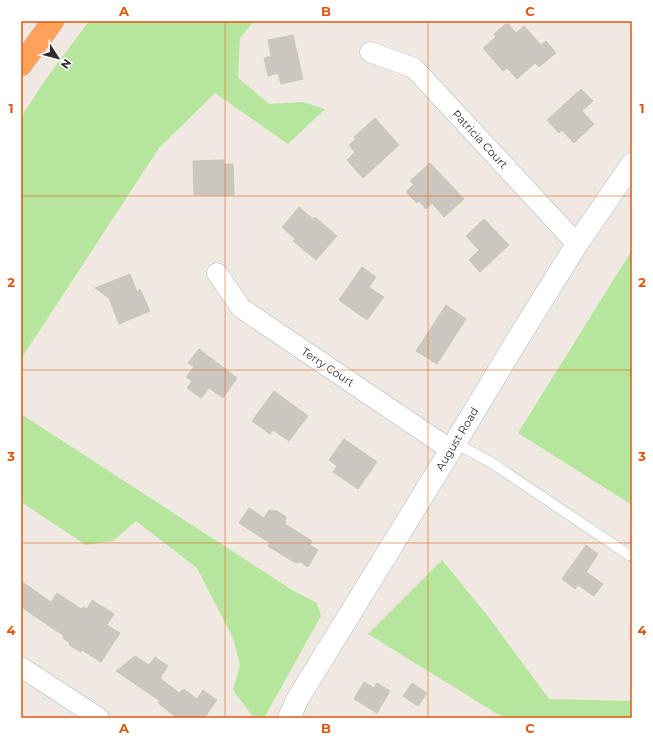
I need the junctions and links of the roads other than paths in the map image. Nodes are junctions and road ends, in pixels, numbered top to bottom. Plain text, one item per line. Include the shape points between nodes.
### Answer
1 (53, 21) edge
2 (370, 52) dead end
3 (21, 65) edge
4 (632, 164) edge
5 (577, 244) junction
6 (216, 273) dead end
7 (453, 447) junction
8 (629, 556) dead end
9 (21, 667) edge
10 (98, 718) edge
11 (289, 718) edge

1 - 3 highway
2 - 5 street, Patricia Court via 414,68
4 - 5 street, August Road
5 - 7 street, August Road
6 - 7 street, Terry Court via 241,308
7 - 8 lane via 492,463
7 - 11 street, August Road via 301,693
9 - 10 street

